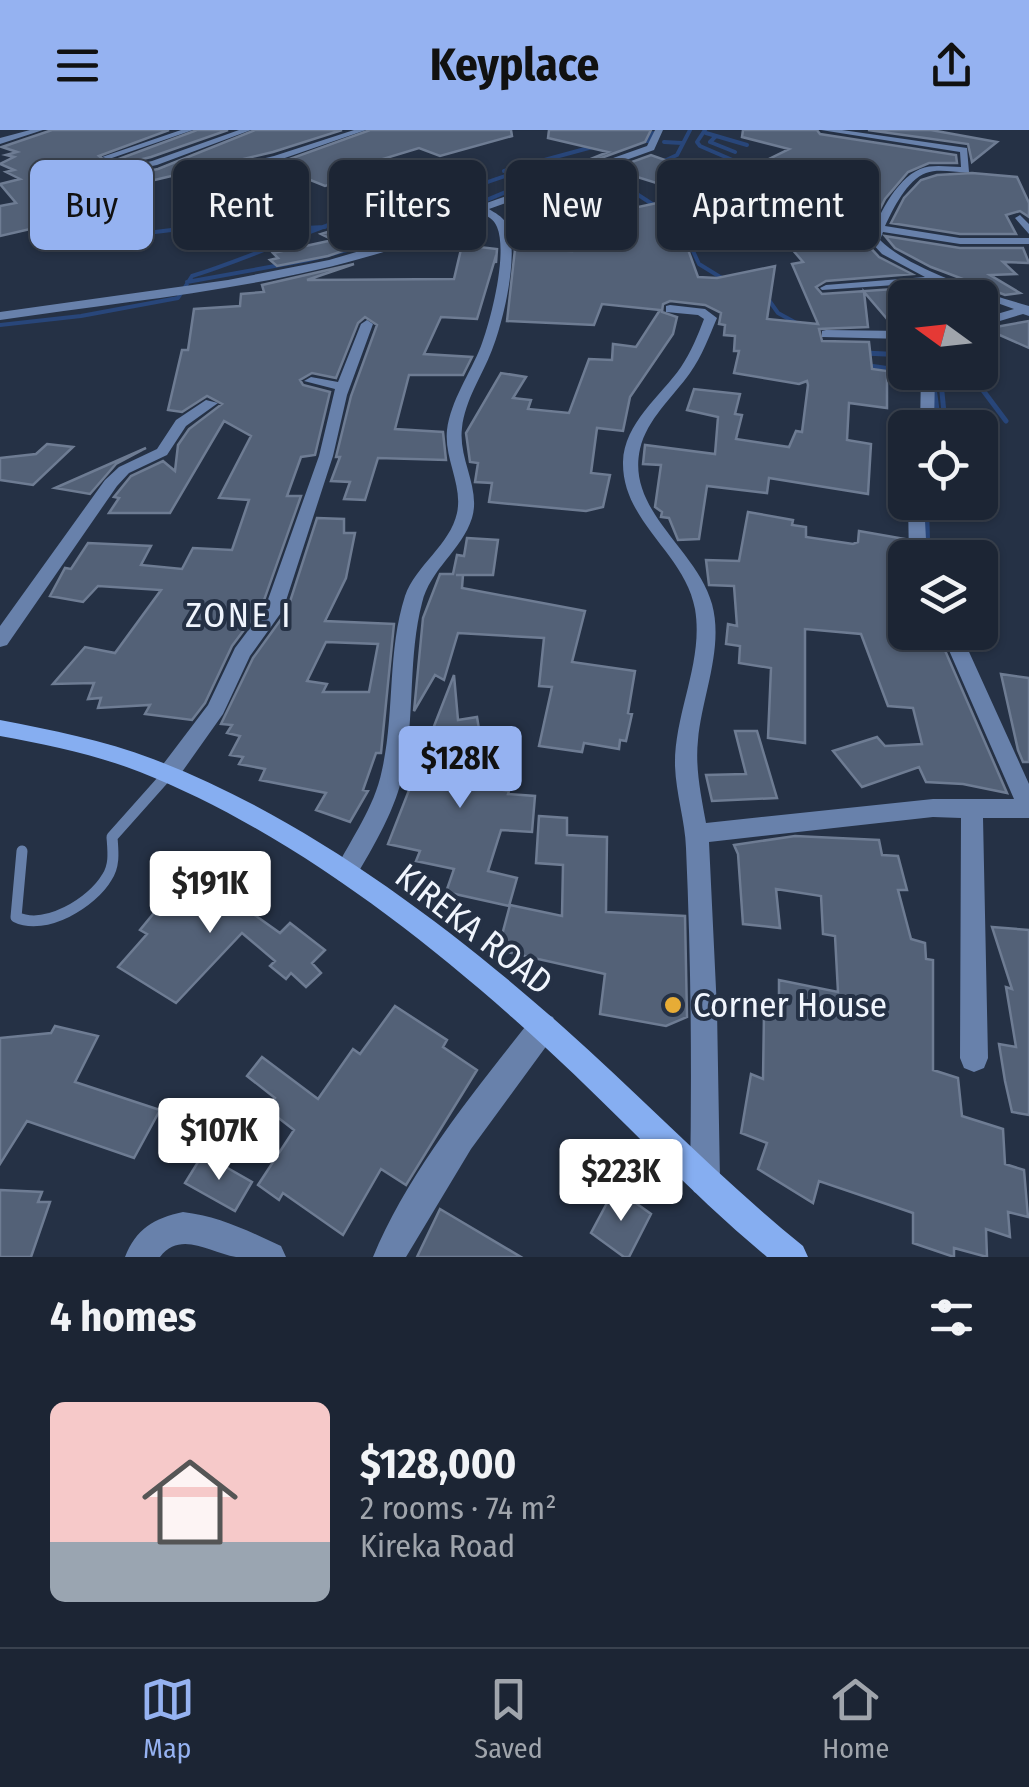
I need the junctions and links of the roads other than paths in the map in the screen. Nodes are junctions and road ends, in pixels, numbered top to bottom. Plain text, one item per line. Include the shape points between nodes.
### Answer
1 (39, 130) edge
2 (190, 130) edge
3 (247, 130) edge
4 (362, 130) edge
5 (659, 130) edge
6 (824, 130) edge
7 (308, 134) dead end
8 (331, 139) junction
9 (0, 141) edge
10 (106, 157) dead end
11 (266, 160) edge
12 (153, 163) edge
13 (486, 206) edge
14 (486, 212) edge
15 (1020, 218) dead end
16 (879, 227) edge
17 (879, 228) edge
18 (1029, 231) edge
19 (1029, 240) edge
20 (879, 246) edge
21 (375, 250) edge
22 (945, 279) junction
23 (826, 288) dead end
24 (670, 309) dead end
25 (1028, 310) edge
26 (0, 316) edge
27 (998, 319) edge
28 (367, 324) dead end
29 (826, 334) dead end
30 (888, 335) edge
31 (310, 381) dead end
32 (344, 386) junction
33 (211, 403) dead end
34 (0, 640) edge
35 (958, 650) edge
36 (0, 728) edge
37 (169, 774) junction
38 (972, 809) junction
39 (1029, 809) edge
40 (696, 834) junction
41 (22, 851) dead end
42 (346, 873) junction
43 (543, 1027) junction
44 (974, 1058) dead end
45 (705, 1181) junction
46 (141, 1257) edge
47 (270, 1257) edge
48 (389, 1257) edge
49 (792, 1257) edge

1 - 9 street
2 - 10 street
3 - 12 street
4 - 8 street
5 - 13 street via 651,148
6 - 16 street via 965,152 966,170 918,173
7 - 8 street
8 - 11 street
14 - 42 street via 501,222 503,266 489,344 454,433 465,515 414,596 393,770 382,810
15 - 18 street
17 - 19 street via 960,241
20 - 22 street
21 - 26 street via 192,288
22 - 23 street
22 - 25 street
24 - 40 street via 710,318 685,372 636,436 630,462 642,510 693,574 704,606 708,636 687,719
25 - 27 street
28 - 32 street
29 - 30 street
31 - 32 street
32 - 37 street via 274,610
33 - 34 street via 181,423 162,452 111,483
35 - 39 street
36 - 37 main road, KIREKA ROAD via 95,745
37 - 41 lane via 112,836 115,858 105,882 36,924 16,917
37 - 42 main road, KIREKA ROAD
38 - 39 street
38 - 40 street
38 - 44 street
40 - 45 street
42 - 43 main road, KIREKA ROAD
43 - 45 main road, KIREKA ROAD
43 - 48 street via 475,1112
45 - 49 main road, KIREKA ROAD
46 - 47 street via 166,1230 186,1226

